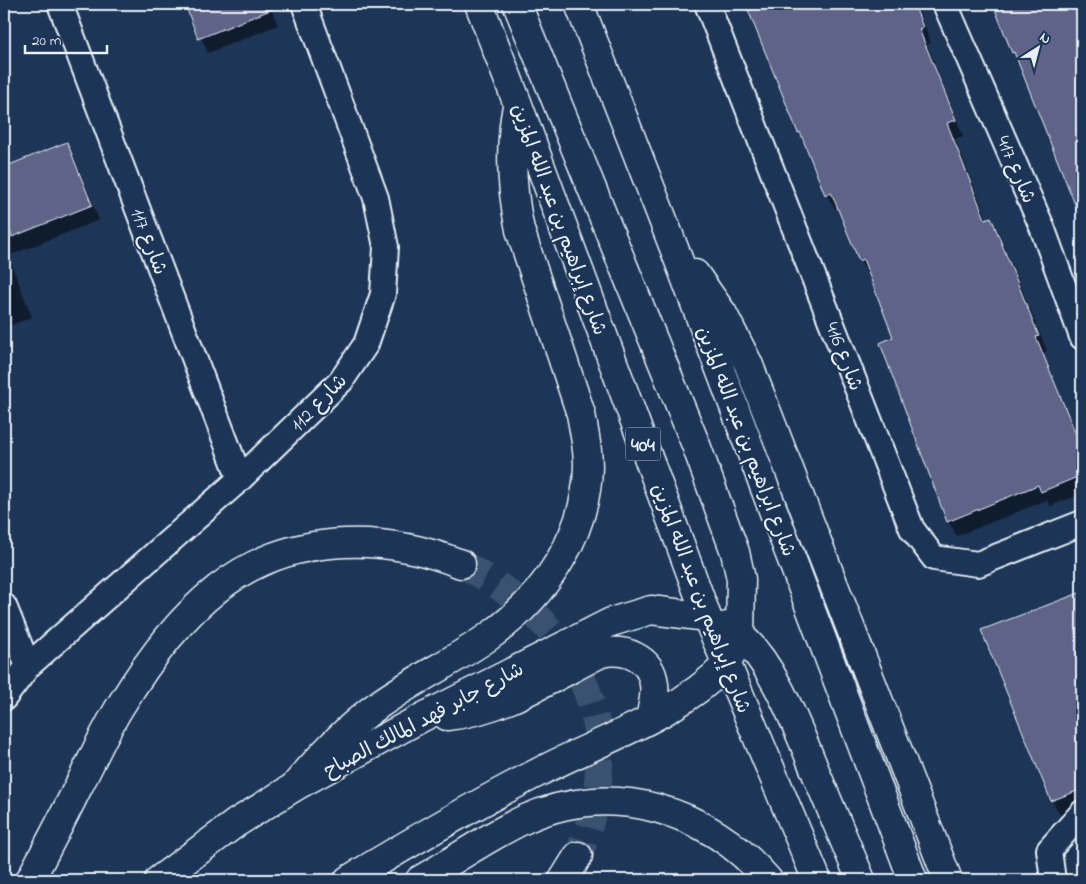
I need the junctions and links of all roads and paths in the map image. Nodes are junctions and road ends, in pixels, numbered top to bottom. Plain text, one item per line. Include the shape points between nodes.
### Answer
1 (60, 4) edge
2 (304, 4) edge
3 (479, 4) edge
4 (517, 4) edge
5 (579, 4) edge
6 (707, 4) edge
7 (945, 4) edge
8 (517, 102) junction
9 (674, 248) junction
10 (1082, 336) edge
11 (240, 479) junction
12 (1082, 523) edge
13 (461, 564) tunnel mouth
14 (4, 606) edge
15 (707, 617) junction
16 (740, 634) junction
17 (726, 665) junction
18 (28, 666) junction
19 (4, 698) edge
20 (423, 717) junction
21 (650, 719) junction
22 (294, 787) junction
23 (1082, 813) edge
24 (578, 856) tunnel mouth
25 (30, 880) edge
26 (160, 880) edge
27 (348, 880) edge
28 (420, 880) edge
29 (563, 880) edge
30 (768, 880) edge
31 (817, 880) edge
32 (861, 880) edge
33 (913, 880) edge
34 (948, 880) edge
35 (1053, 880) edge

1 - 11 street, شارع 117
2 - 11 street, شارع 112 via 376,198 386,247 383,294 366,344 341,381
3 - 8 main road, شارع إبراهيم بن عبد الله المزين / 404
4 - 16 main road via 727,524 741,580
5 - 9 main road, شارع ابراهيم بن عبد الله المزين
6 - 12 street, شارع 416 via 912,529 934,558 978,564
7 - 10 street, شارع 417 via 1042,227
8 - 15 main road, شارع إبراهيم بن عبد الله المزين / 404
8 - 22 main road via 511,147 514,200 520,230 581,414 588,466 581,514 563,556 519,612 490,636 362,717 317,759
9 - 33 main road, شارع ابراهيم بن عبد الله المزين
9 - 34 main road via 723,314 748,363
11 - 18 street, شارع 112
13 - 25 main road via 432,552 401,545 338,542 270,559 216,589 169,640 121,705
14 - 18 street
15 - 16 main road
15 - 17 main road, شارع إبراهيم بن عبد الله المزين / 404
15 - 20 main road, شارع جابر فهد المالك الصباح via 651,610 624,616
16 - 17 main road
16 - 32 main road via 773,679 789,708
17 - 21 main road via 698,690
17 - 31 main road, شارع إبراهيم بن عبد الله المزين / 404
18 - 19 street, شارع 112
20 - 21 main road via 459,715 499,703 601,653 624,651 635,656 651,672 654,695
20 - 22 main road, شارع جابر فهد المالك الصباح
21 - 27 main road via 539,772
22 - 26 main road, شارع جابر فهد المالك الصباح via 236,823
23 - 35 street via 1048,850
24 - 29 main road
28 - 30 main road via 524,820 550,809 601,801 649,805 691,820 728,842

